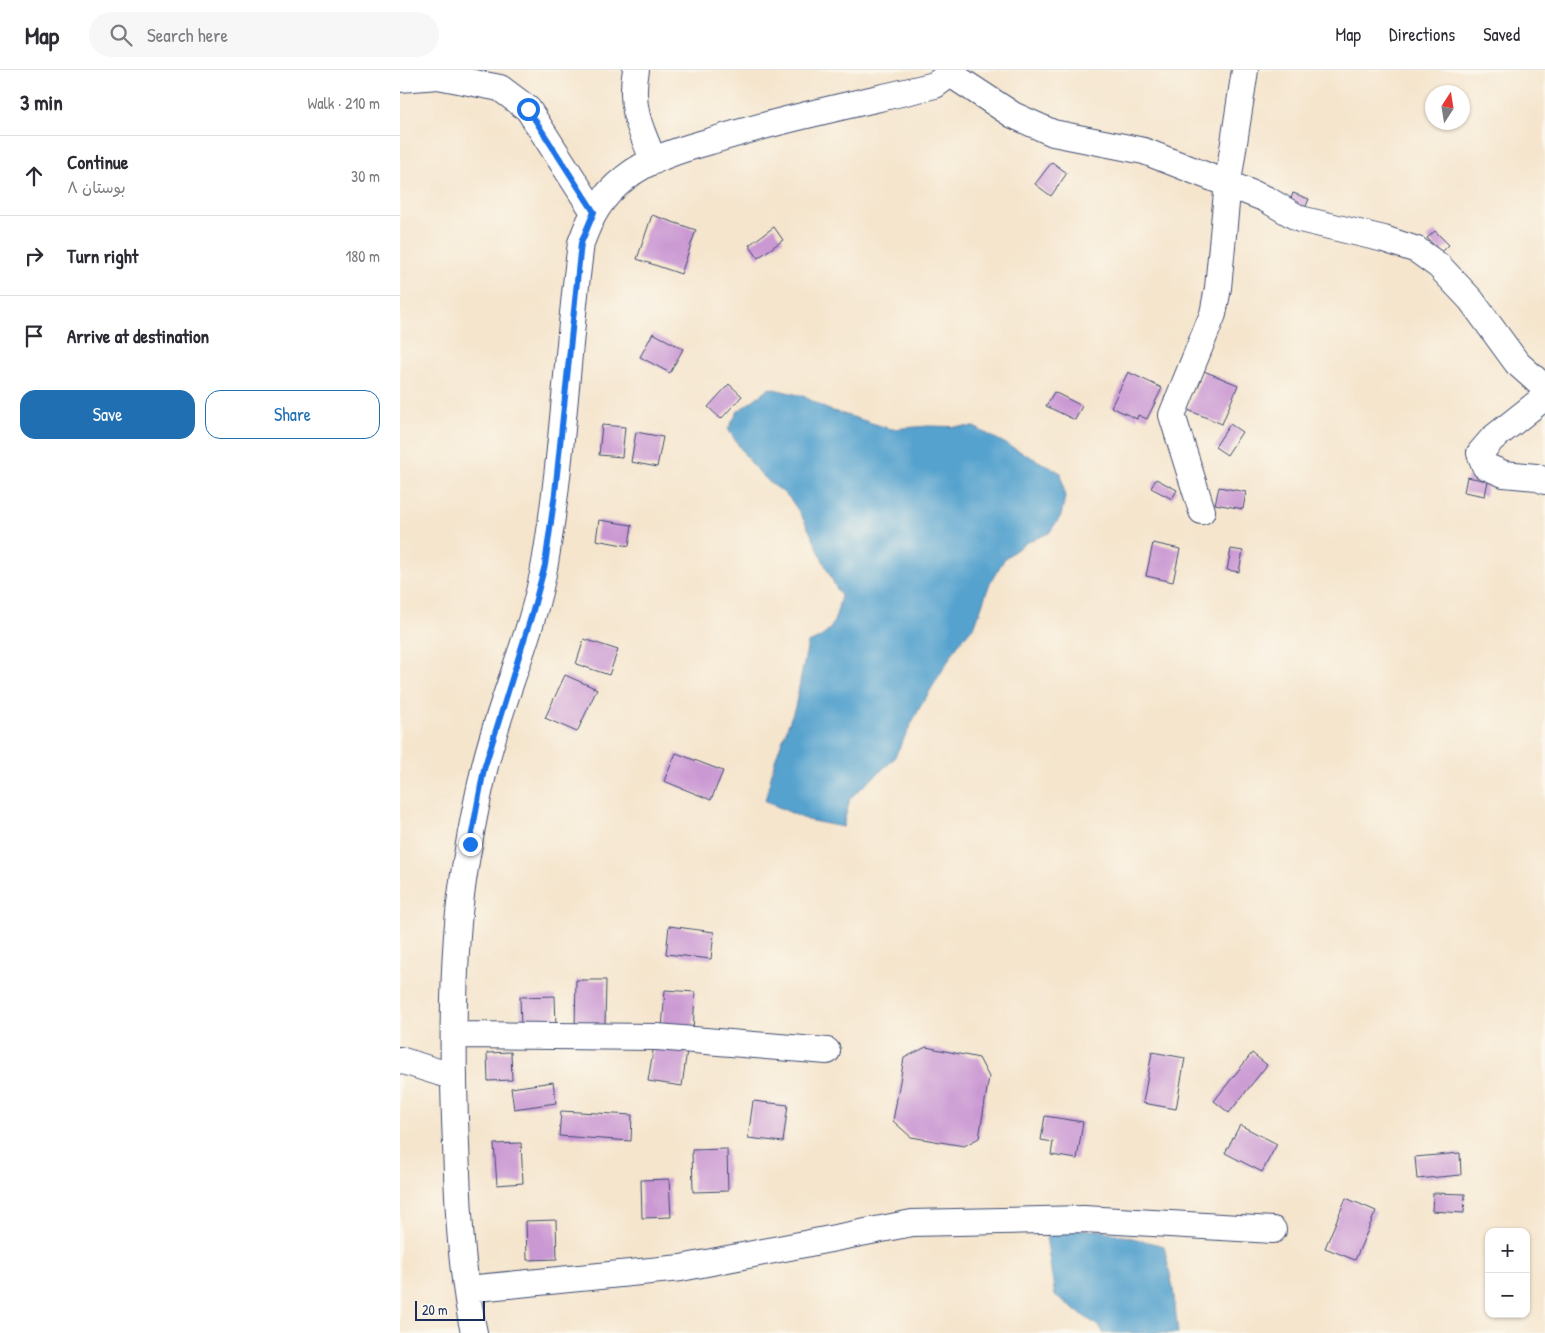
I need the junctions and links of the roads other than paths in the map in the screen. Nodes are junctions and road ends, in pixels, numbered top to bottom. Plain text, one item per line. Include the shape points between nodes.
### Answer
1 (636, 70) edge
2 (1244, 70) edge
3 (954, 72) edge
4 (400, 79) edge
5 (654, 161) junction
6 (1228, 182) junction
7 (594, 212) junction
8 (1545, 388) edge
9 (1545, 397) edge
10 (1545, 481) edge
11 (1202, 511) dead end
12 (454, 1035) junction
13 (827, 1052) dead end
14 (400, 1060) edge
15 (454, 1077) junction
16 (1273, 1230) dead end
17 (467, 1289) junction
18 (474, 1333) edge

1 - 5 street via 633,85 636,119
2 - 6 street
3 - 5 street via 935,85 761,125
3 - 6 street via 1013,115 1054,133 1144,151
4 - 7 street via 438,76 500,88 528,109
5 - 7 street via 626,177 605,196
6 - 8 street via 1300,219 1417,250 1439,266 1471,300 1517,363
6 - 11 street via 1213,314 1172,415
7 - 12 street via 581,243 545,565 484,769 470,844 457,932
9 - 10 street via 1480,452 1485,466 1504,474
12 - 13 street via 657,1036
12 - 15 street
14 - 15 street
15 - 17 street via 457,1193
16 - 17 street via 1084,1219 912,1223 681,1268
17 - 18 street

